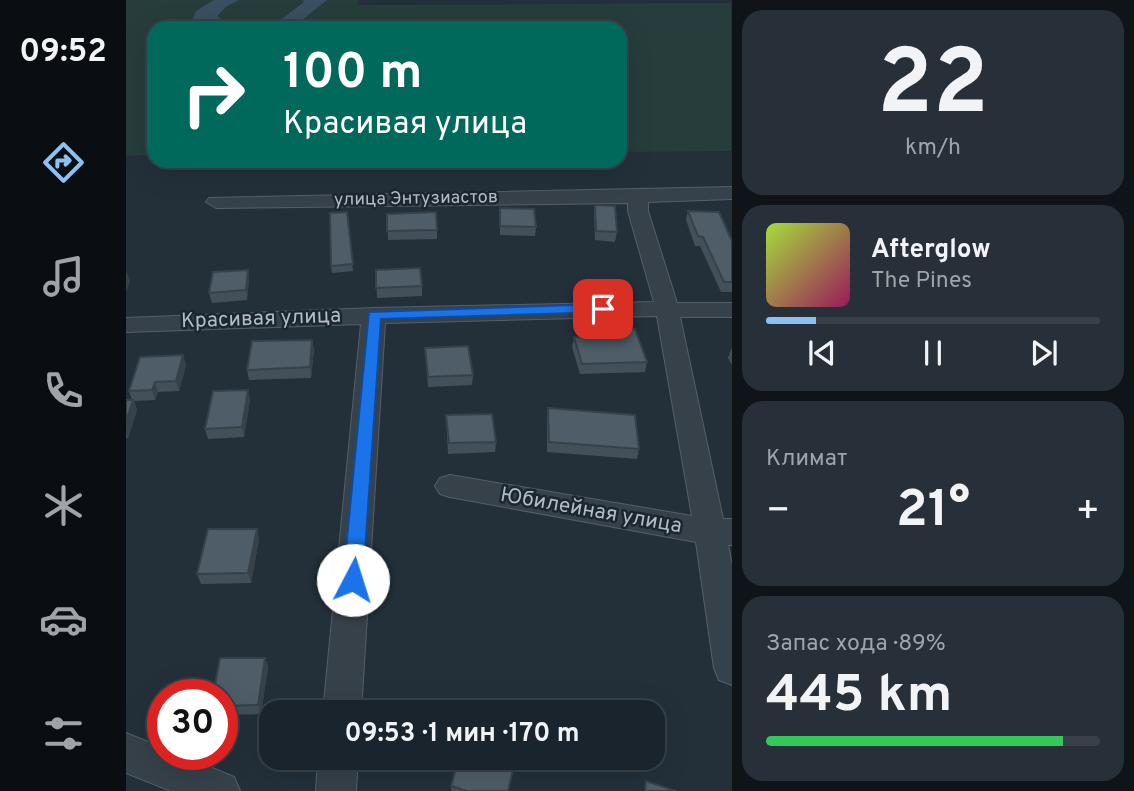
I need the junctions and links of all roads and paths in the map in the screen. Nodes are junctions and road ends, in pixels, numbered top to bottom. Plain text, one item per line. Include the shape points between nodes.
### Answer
1 (732, 193) edge
2 (627, 197) junction
3 (216, 202) dead end
4 (667, 309) junction
5 (732, 310) edge
6 (374, 315) junction
7 (126, 325) edge
8 (450, 486) dead end
9 (721, 532) edge
10 (732, 668) edge
11 (343, 700) edge
12 (126, 753) edge
13 (337, 770) edge
14 (220, 791) edge
15 (336, 791) edge

1 - 2 street, улица Энтузиастов
2 - 3 street, улица Энтузиастов
2 - 4 street via 638,211
4 - 5 street, Красивая улица
4 - 6 street, Красивая улица
4 - 9 street
6 - 7 street, Красивая улица
6 - 11 street
8 - 9 street, Юбилейная улица
9 - 10 street
12 - 14 street
13 - 15 street

